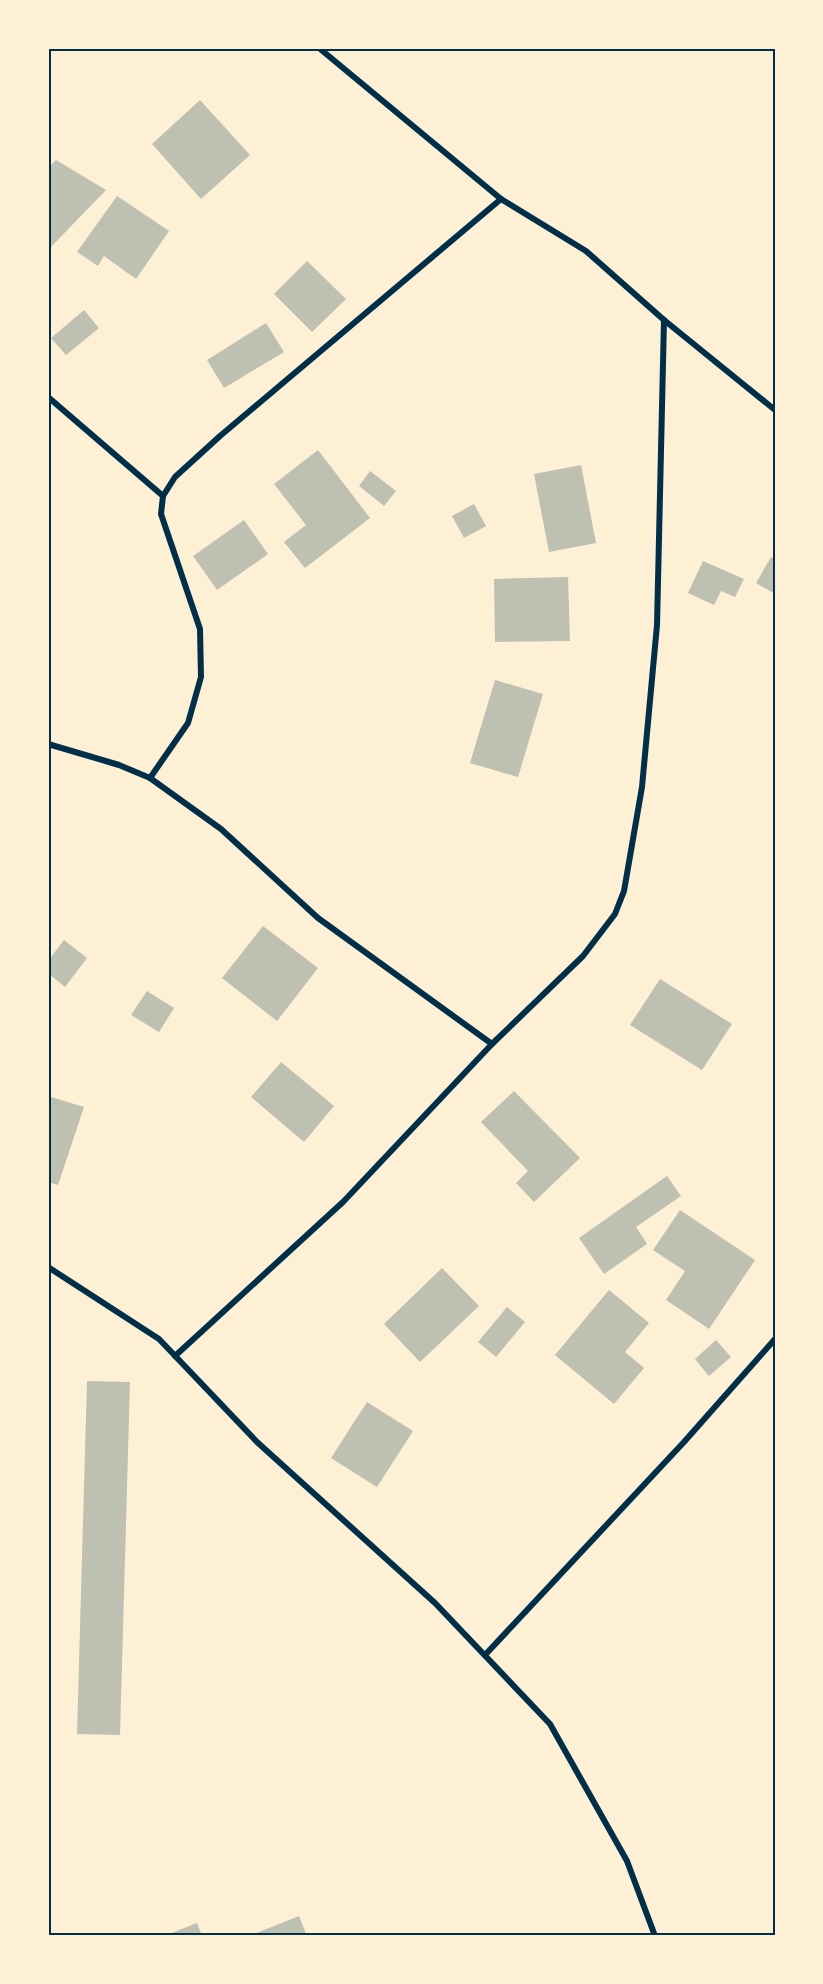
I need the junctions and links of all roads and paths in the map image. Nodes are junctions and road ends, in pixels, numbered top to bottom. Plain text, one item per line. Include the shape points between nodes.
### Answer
1 (319, 48) edge
2 (501, 199) junction
3 (664, 320) junction
4 (48, 397) edge
5 (775, 410) edge
6 (163, 496) junction
7 (48, 744) edge
8 (150, 778) junction
9 (492, 1044) junction
10 (48, 1267) edge
11 (775, 1339) edge
12 (175, 1356) junction
13 (485, 1655) junction
14 (655, 1936) edge

1 - 2 street
2 - 3 street via 586,251
2 - 6 street via 220,436 175,477
3 - 5 street
3 - 9 street via 657,625 642,787 624,891 615,914 583,956
4 - 6 street
6 - 8 street via 161,514 200,629 201,677 188,723
7 - 8 street
8 - 9 street via 221,829 318,918
9 - 12 street via 343,1202
10 - 12 street via 159,1339
11 - 13 street
12 - 13 street via 257,1442 435,1603
13 - 14 street via 550,1724 627,1861

